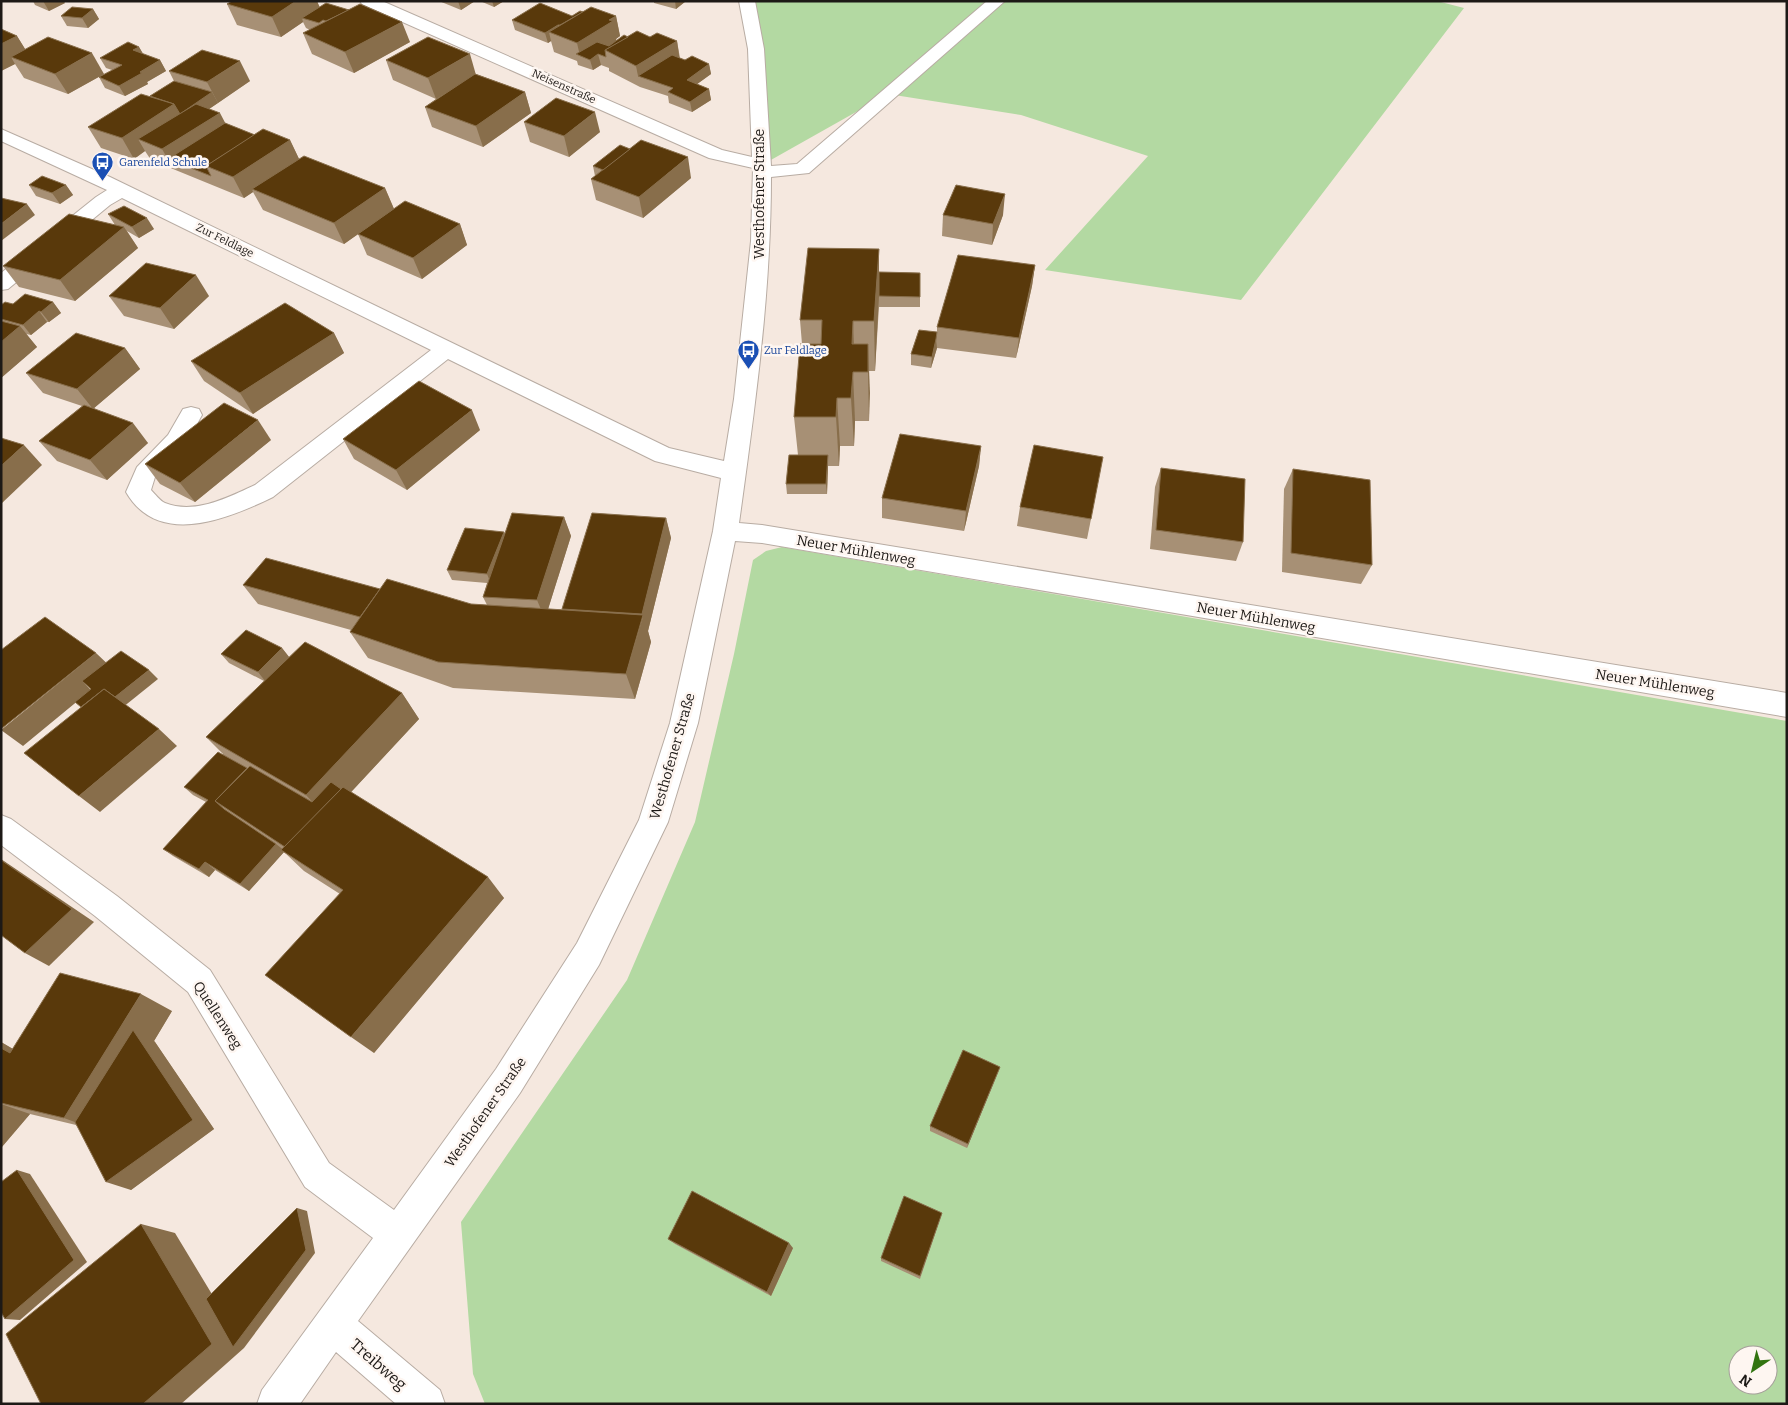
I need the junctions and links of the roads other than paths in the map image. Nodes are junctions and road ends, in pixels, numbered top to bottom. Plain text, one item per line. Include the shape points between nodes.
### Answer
1 (368, 1) edge
2 (747, 1) edge
3 (997, 1) edge
4 (1, 134) edge
5 (762, 169) junction
6 (121, 190) junction
7 (1, 284) edge
8 (447, 349) junction
9 (191, 415) dead end
10 (734, 472) junction
11 (725, 531) junction
12 (1787, 705) edge
13 (1, 828) edge
14 (398, 1235) junction
15 (332, 1324) junction
16 (276, 1404) edge
17 (426, 1404) edge

1 - 5 street, Neisenstraße via 716,154
2 - 5 street, Westhofener Straße via 756,50
3 - 5 street, Neisenstraße via 802,169
4 - 6 street, Zur Feldlage
5 - 10 street, Westhofener Straße via 762,241
6 - 7 street
6 - 8 street, Zur Feldlage
8 - 9 street via 264,491 231,507 186,517 156,510 138,492 145,473 176,441
8 - 10 street, Zur Feldlage via 663,455
10 - 11 street, Westhofener Straße
11 - 12 street, Neuer Mühlenweg via 762,534
11 - 14 street, Westhofener Straße via 684,723 653,822 588,954 508,1081
13 - 14 street, Quellenweg via 199,981 317,1175
14 - 15 street, Westhofener Straße
15 - 16 street, Westhofener Straße
15 - 17 street, Treibweg

